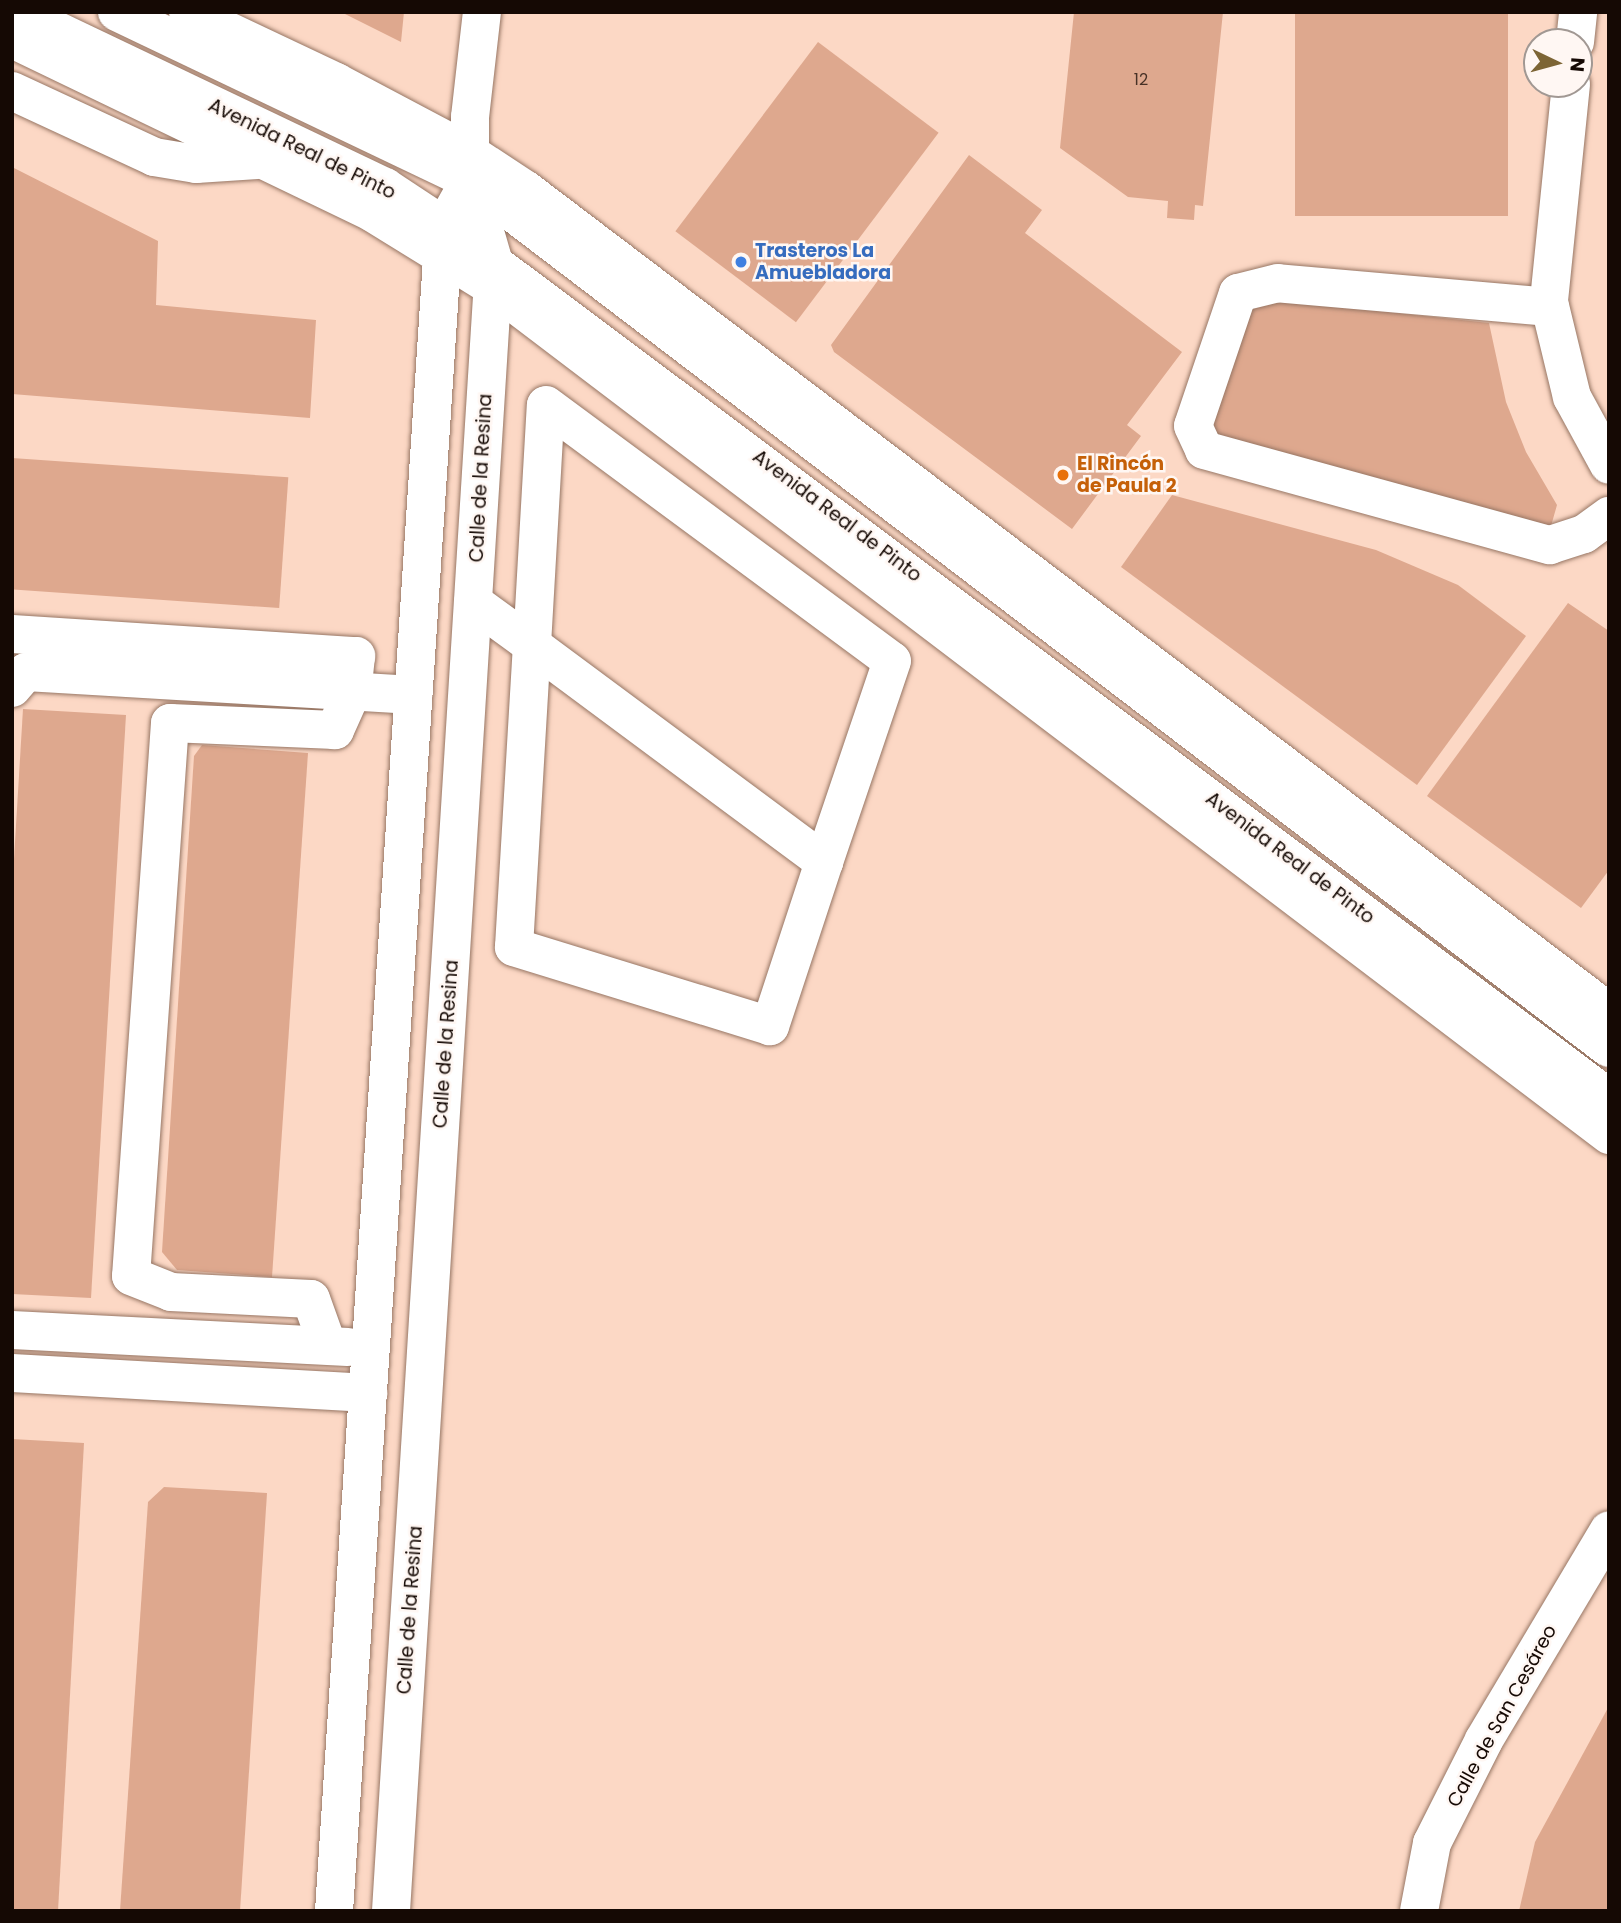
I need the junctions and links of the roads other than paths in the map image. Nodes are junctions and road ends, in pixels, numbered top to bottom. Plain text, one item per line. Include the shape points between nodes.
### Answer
1 (18, 12) edge
2 (117, 12) edge
3 (188, 12) edge
4 (482, 12) edge
5 (12, 39) edge
6 (12, 91) edge
7 (1570, 98) edge
8 (261, 160) junction
9 (469, 166) junction
10 (443, 242) junction
11 (493, 275) junction
12 (1550, 307) junction
13 (1609, 465) edge
14 (1609, 516) edge
15 (473, 602) junction
16 (12, 634) edge
17 (532, 645) junction
18 (12, 688) edge
19 (362, 693) junction
20 (413, 695) junction
21 (824, 862) junction
22 (1609, 1012) edge
23 (1609, 1048) edge
24 (1609, 1098) edge
25 (1609, 1135) edge
26 (12, 1330) edge
27 (327, 1344) junction
28 (371, 1350) junction
29 (12, 1373) edge
30 (368, 1393) junction
31 (1609, 1530) edge
32 (334, 1911) edge
33 (391, 1911) edge
34 (1419, 1911) edge

1 - 10 street, Avenida Real de Pinto via 385,187
2 - 9 street
3 - 9 street via 336,82
4 - 9 street
5 - 8 street
6 - 8 street via 154,157 196,164
7 - 12 street
8 - 10 street
9 - 10 street
9 - 11 street, Calle de la Resina
9 - 22 street via 526,190
9 - 23 street
10 - 11 street, Avenida Real de Pinto
10 - 20 street
11 - 15 street, Calle de la Resina
11 - 24 street, Avenida Real de Pinto
11 - 25 street
12 - 13 street via 1572,397
12 - 14 street via 1278,283 1238,293 1193,426 1203,450 1550,545 1584,534
15 - 17 street
15 - 33 street, Calle de la Resina
16 - 19 street via 356,656
17 - 21 street
17 - 21 street via 514,947 770,1026
17 - 21 street via 546,405 892,661
18 - 19 street via 26,672
19 - 20 street
19 - 27 street via 335,730 170,723 131,1276 171,1292 311,1299
20 - 28 street
26 - 27 street
27 - 28 street
28 - 30 street
29 - 30 street
30 - 32 street
31 - 34 street, Calle de San Cesáreo via 1484,1740 1432,1843

